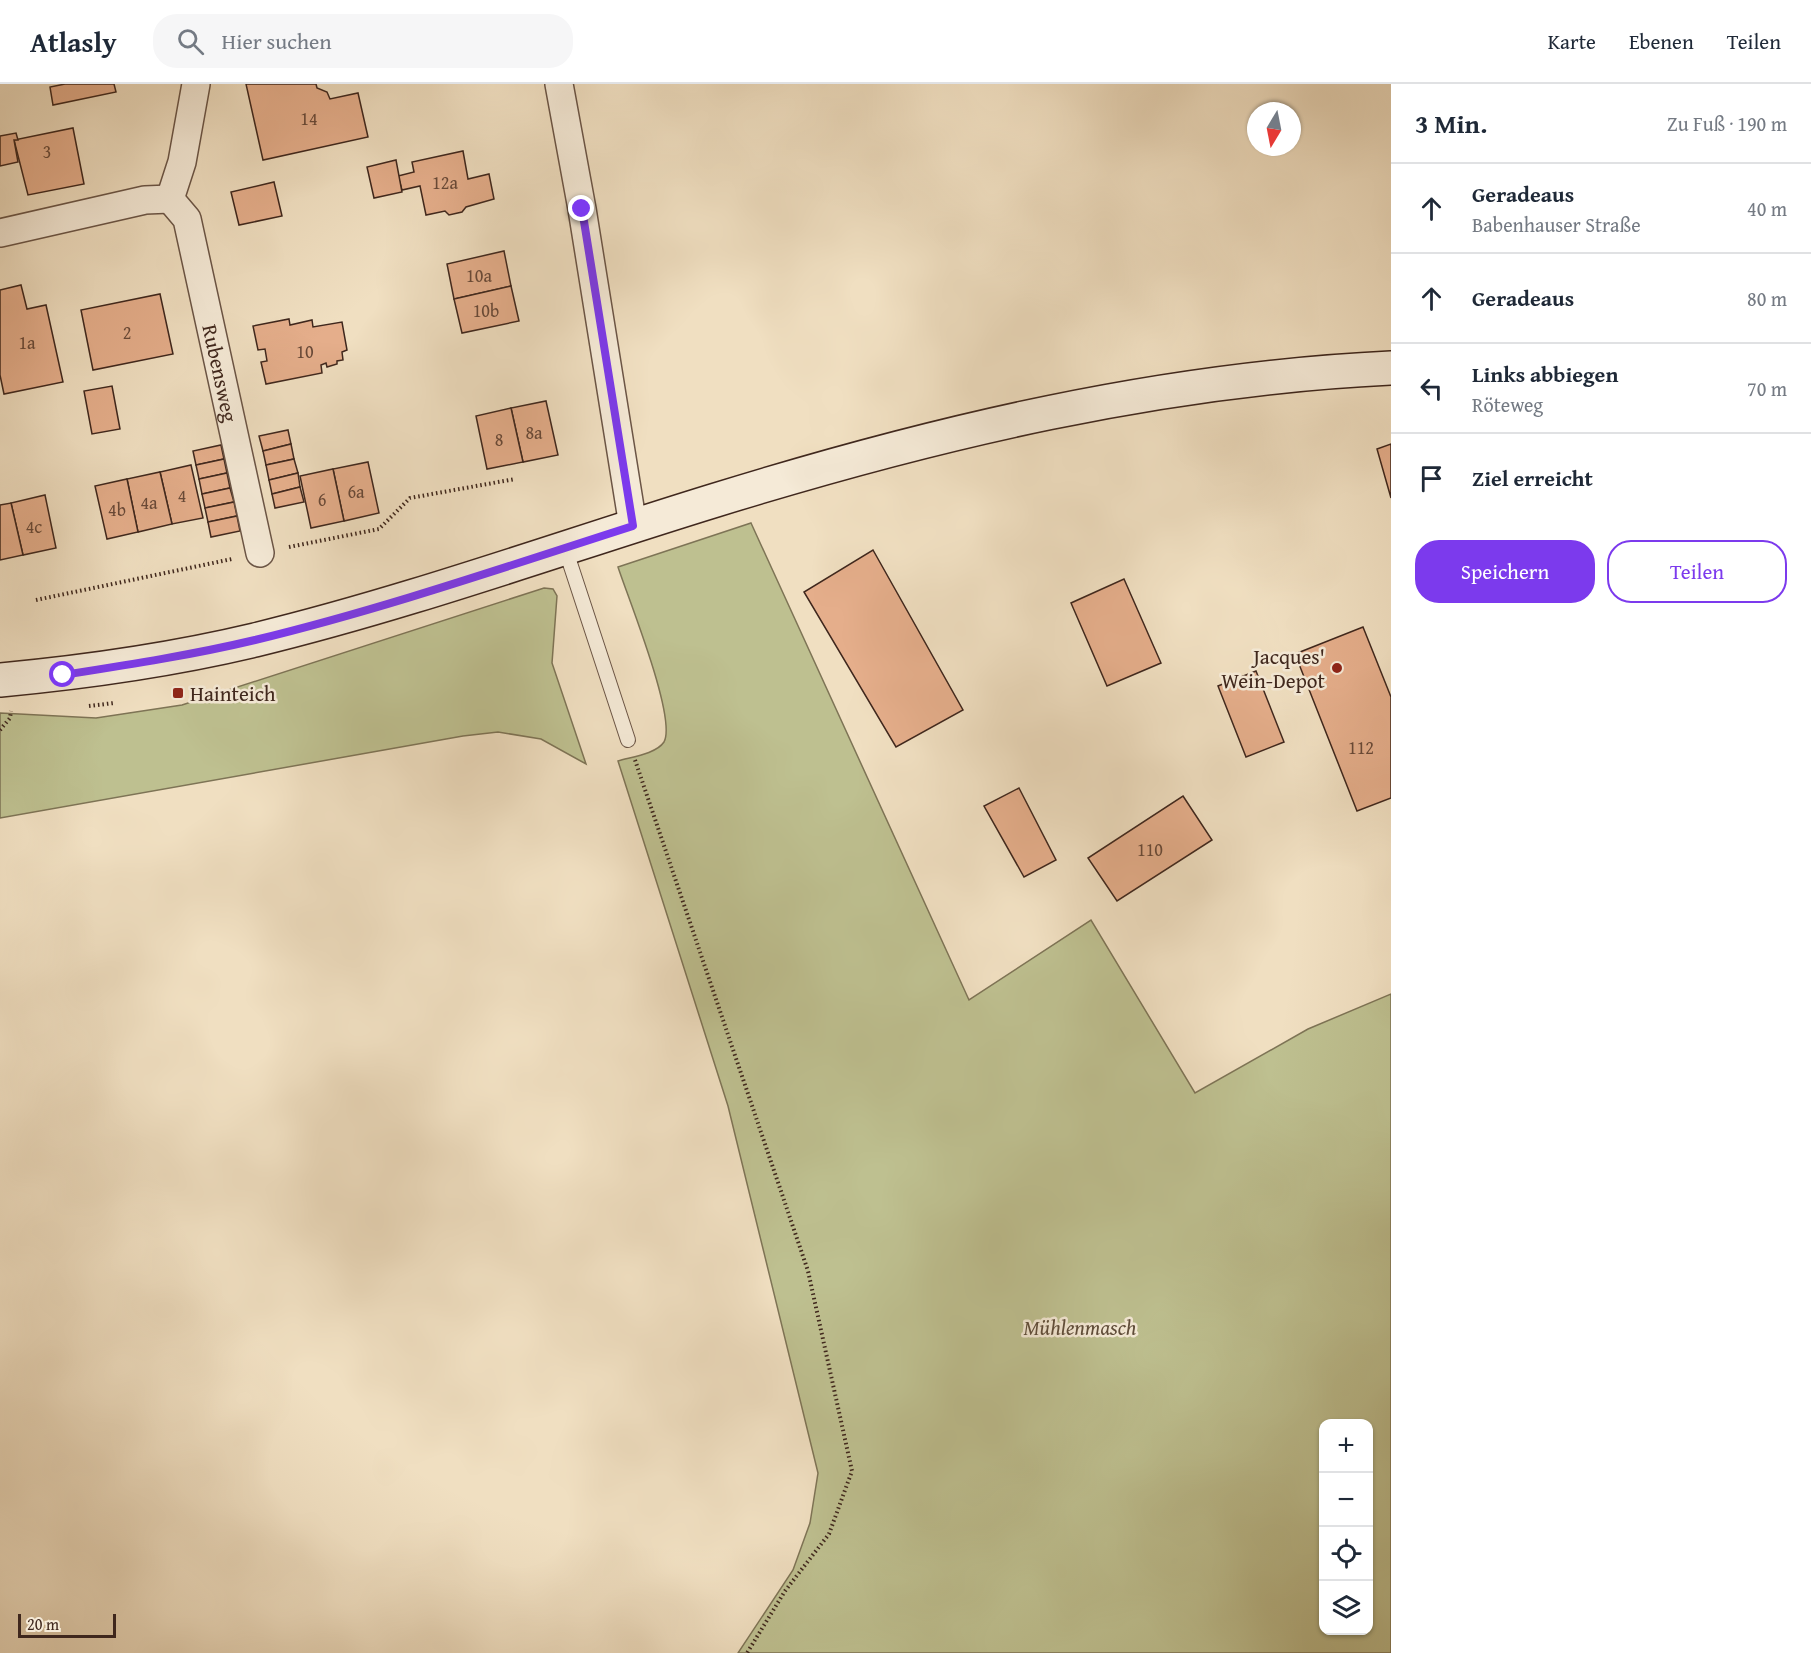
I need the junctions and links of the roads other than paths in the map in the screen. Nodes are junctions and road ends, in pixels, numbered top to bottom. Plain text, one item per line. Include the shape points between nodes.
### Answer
1 (196, 84) edge
2 (558, 84) edge
3 (170, 199) junction
4 (0, 233) edge
5 (1391, 368) edge
6 (633, 526) junction
7 (565, 548) junction
8 (260, 553) dead end
9 (6, 692) edge
10 (628, 740) road end

1 - 3 street via 182,162
2 - 6 street
3 - 4 street
3 - 8 street, Rubensweg via 187,219
5 - 6 main road via 1246,380 1023,416 849,461
6 - 7 main road
7 - 9 main road via 427,593 254,640 63,675
7 - 10 lane

